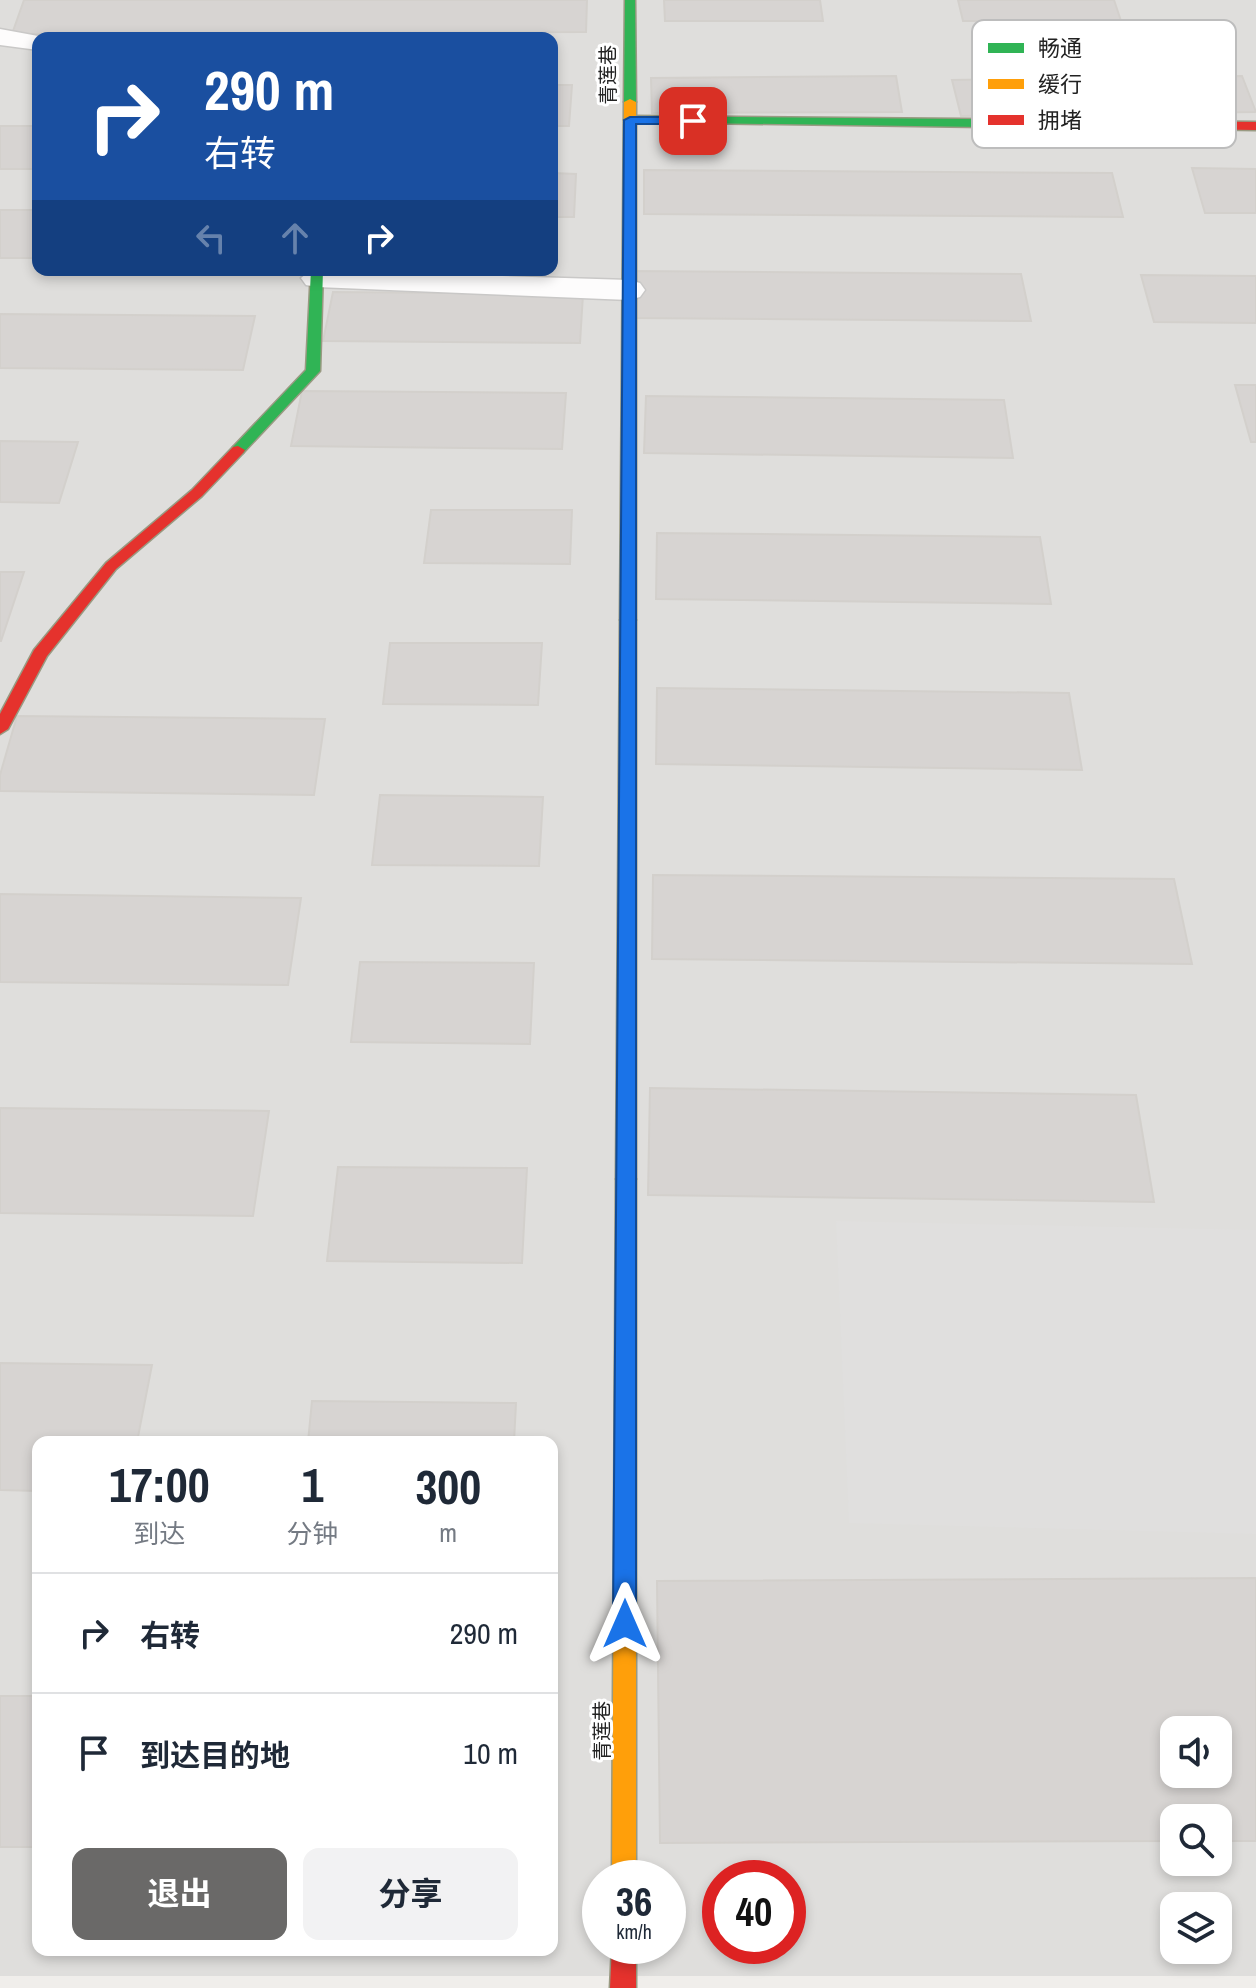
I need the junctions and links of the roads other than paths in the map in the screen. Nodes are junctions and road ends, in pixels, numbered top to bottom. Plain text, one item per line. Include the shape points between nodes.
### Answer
1 (630, 0) edge
2 (0, 37) edge
3 (32, 41) edge
4 (630, 120) junction
5 (972, 123) edge
6 (1236, 126) edge
7 (1256, 126) edge
8 (317, 276) edge
9 (356, 276) edge
10 (629, 290) junction
11 (0, 729) edge
12 (624, 1860) edge
13 (624, 1964) edge
14 (623, 1988) edge

1 - 4 street, 青莲巷
2 - 3 street
4 - 5 street
4 - 10 street, 青莲巷
6 - 7 street
8 - 11 street via 313,371 197,493 111,566 40,654
9 - 10 street
10 - 12 street, 青莲巷
13 - 14 street

